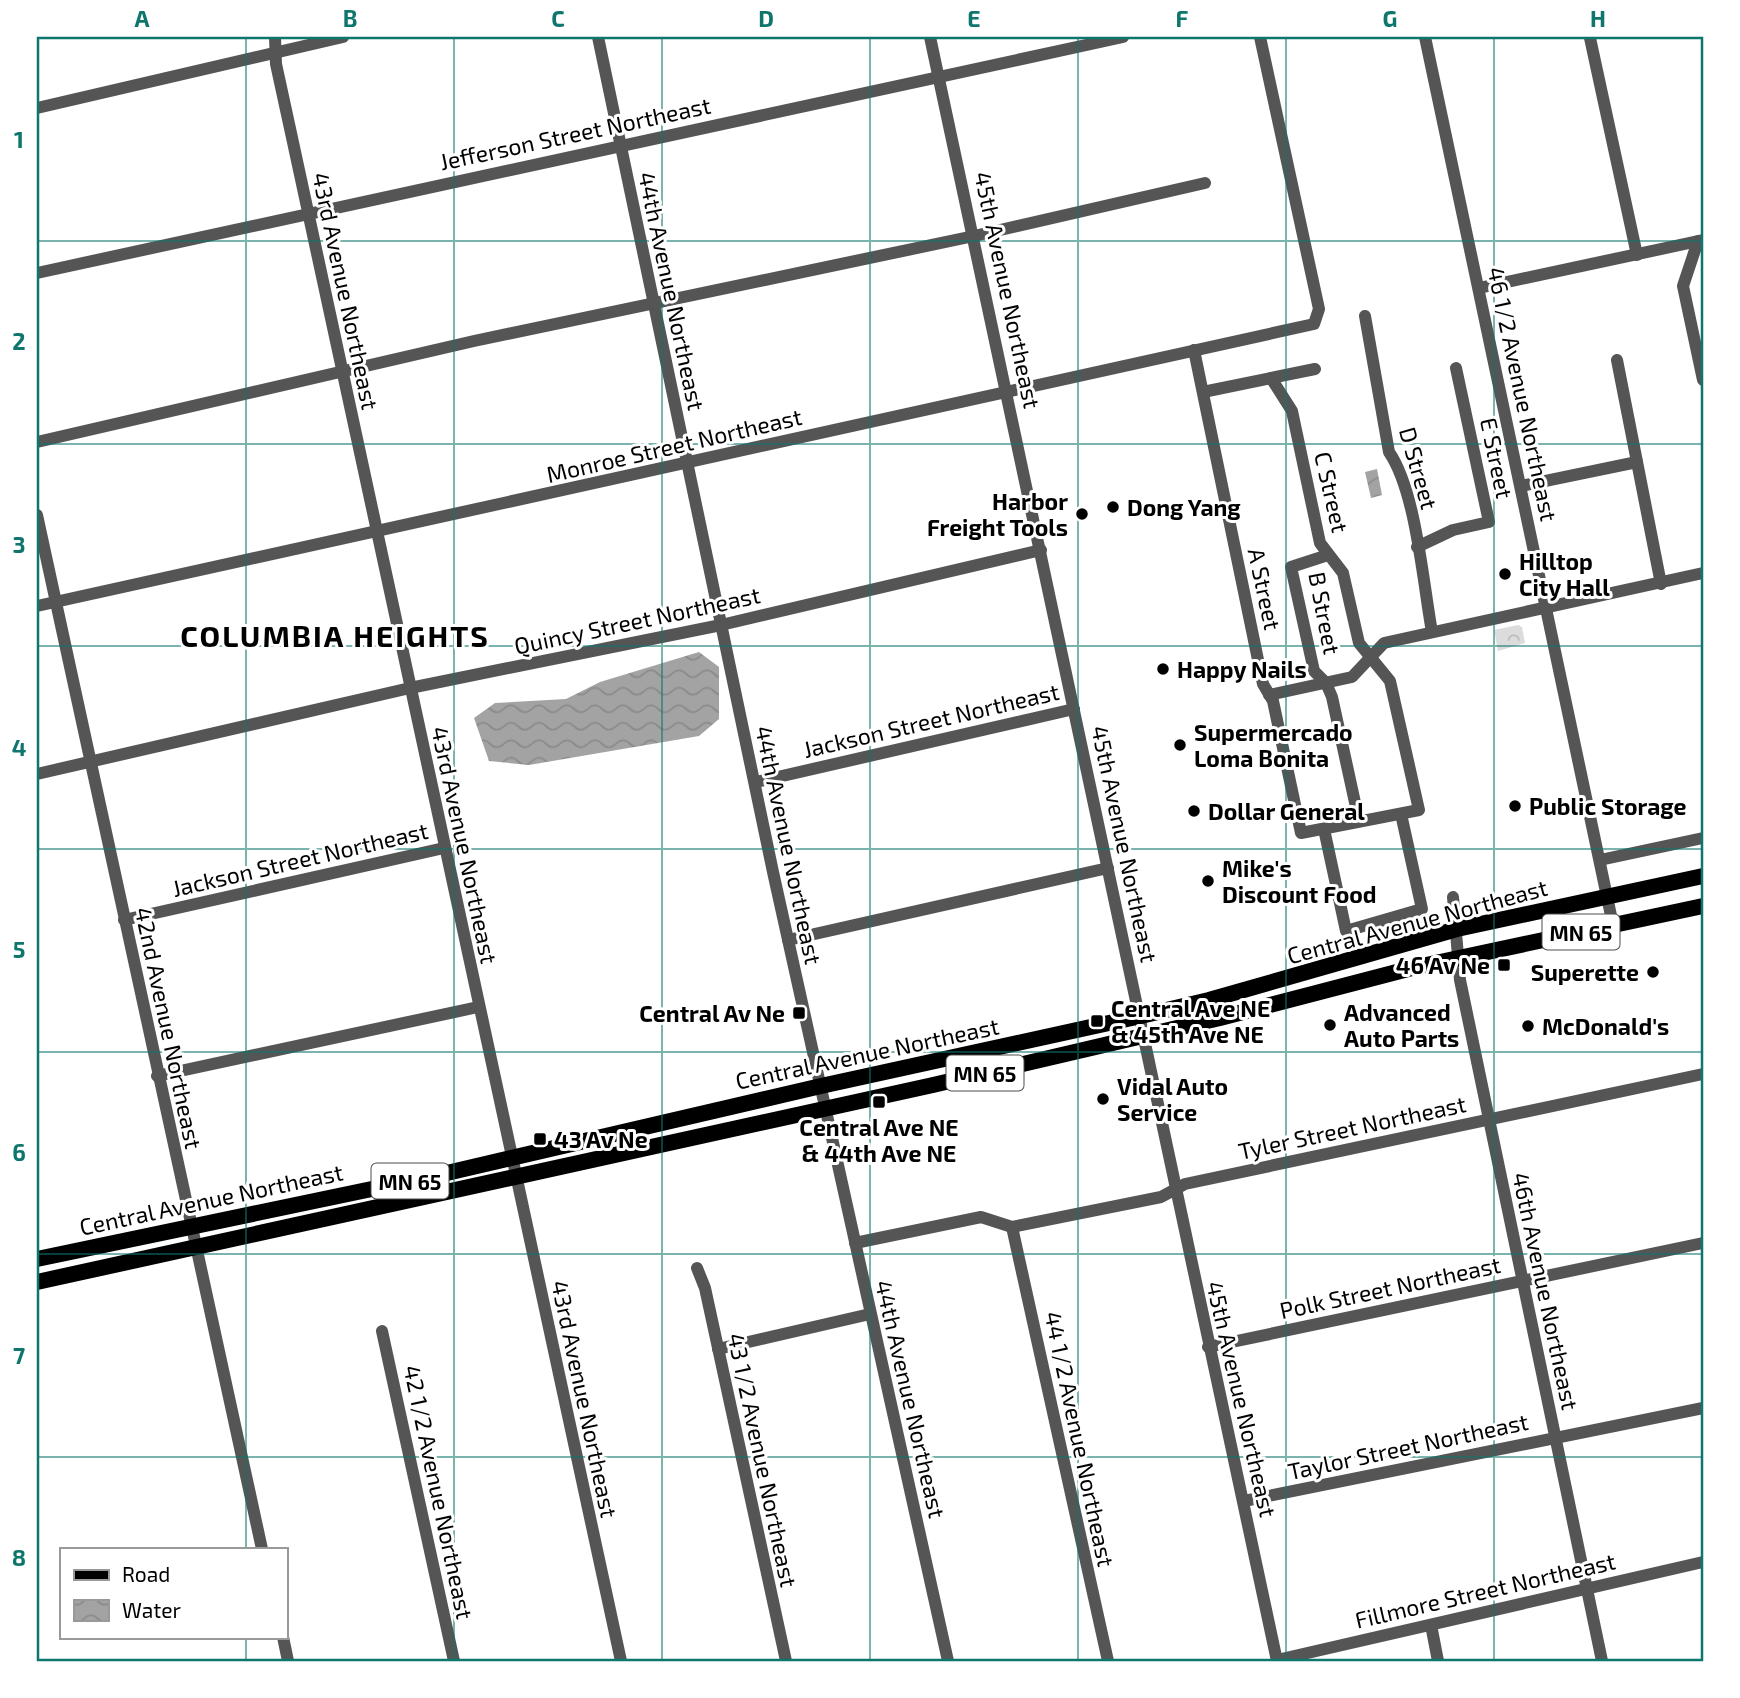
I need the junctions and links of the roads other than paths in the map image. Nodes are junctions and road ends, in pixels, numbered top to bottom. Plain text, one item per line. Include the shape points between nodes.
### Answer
1 (275, 37) edge
2 (343, 37) edge
3 (598, 37) edge
4 (930, 37) edge
5 (1123, 37) edge
6 (1260, 37) edge
7 (1425, 37) edge
8 (1590, 38) edge
9 (278, 51) junction
10 (941, 76) junction
11 (37, 108) edge
12 (620, 144) junction
13 (1205, 183) dead end
14 (308, 213) junction
15 (974, 236) junction
16 (1701, 241) edge
17 (1637, 255) junction
18 (37, 273) edge
19 (1479, 288) junction
20 (653, 303) junction
21 (1365, 316) dead end
22 (1194, 350) junction
23 (1617, 360) dead end
24 (1456, 368) dead end
25 (1315, 369) dead end
26 (342, 372) junction
27 (1271, 378) junction
28 (1703, 380) edge
29 (1008, 390) junction
30 (1203, 392) junction
31 (37, 442) edge
32 (1637, 462) junction
33 (687, 464) junction
34 (1521, 486) junction
35 (37, 515) edge
36 (377, 533) junction
37 (1417, 547) junction
38 (1041, 550) junction
39 (1328, 555) junction
40 (1703, 573) edge
41 (1661, 584) junction
42 (55, 602) junction
43 (37, 606) edge
44 (1546, 607) junction
45 (721, 625) junction
46 (1432, 632) junction
47 (1370, 657) junction
48 (1326, 683) junction
49 (410, 688) junction
50 (1269, 695) junction
51 (1074, 709) junction
52 (90, 763) junction
53 (37, 775) edge
54 (756, 782) junction
55 (1401, 814) junction
56 (1359, 821) junction
57 (1324, 829) junction
58 (1703, 838) edge
59 (444, 848) junction
60 (1600, 860) junction
61 (1108, 868) junction
62 (1703, 876) edge
63 (1607, 896) junction
64 (1453, 897) dead end
65 (1703, 906) edge
66 (124, 920) junction
67 (1613, 925) junction
68 (1457, 929) junction
69 (788, 940) junction
70 (1459, 958) junction
71 (478, 1007) junction
72 (1141, 1016) junction
73 (1145, 1035) junction
74 (1703, 1074) edge
75 (157, 1076) junction
76 (821, 1086) junction
77 (825, 1109) junction
78 (1489, 1119) junction
79 (510, 1157) junction
80 (514, 1176) junction
81 (1175, 1190) junction
82 (190, 1225) junction
83 (1012, 1227) junction
84 (855, 1242) junction
85 (1703, 1243) edge
86 (195, 1247) junction
87 (37, 1259) edge
88 (697, 1268) dead end
89 (1522, 1281) junction
90 (37, 1282) edge
91 (870, 1314) junction
92 (382, 1331) dead end
93 (1208, 1346) junction
94 (718, 1349) junction
95 (1703, 1408) edge
96 (1555, 1438) junction
97 (1244, 1502) junction
98 (262, 1548) edge
99 (1703, 1562) edge
100 (1587, 1588) junction
101 (1431, 1625) junction
102 (283, 1638) edge
103 (1277, 1660) edge
104 (288, 1661) edge
105 (454, 1661) edge
106 (621, 1661) edge
107 (786, 1661) edge
108 (948, 1661) edge
109 (1108, 1661) edge
110 (1438, 1661) edge
111 (1602, 1661) edge

1 - 9 street, 43rd Avenue Northeast
2 - 9 street
3 - 12 street, 44th Avenue Northeast
4 - 10 street, 45th Avenue Northeast
5 - 10 street, Jefferson Street Northeast
6 - 22 street, Monroe Street Northeast via 1318,320 1309,326
7 - 19 street, 46 1/2 Avenue Northeast
8 - 17 street
9 - 11 street
9 - 14 street, 43rd Avenue Northeast via 276,64
10 - 12 street, Jefferson Street Northeast
10 - 15 street, 45th Avenue Northeast
12 - 14 street, Jefferson Street Northeast
12 - 20 street, 44th Avenue Northeast
13 - 15 street
14 - 18 street, Jefferson Street Northeast
14 - 26 street, 43rd Avenue Northeast
15 - 20 street
15 - 29 street, 45th Avenue Northeast
16 - 17 street
16 - 28 street via 1683,286
17 - 19 street
19 - 34 street, 46 1/2 Avenue Northeast
20 - 26 street
20 - 33 street, 44th Avenue Northeast
21 - 37 street, D Street via 1389,452 1408,491
22 - 29 street, Monroe Street Northeast
22 - 30 street, A Street
23 - 32 street
24 - 37 street, E Street via 1489,522 1453,530
25 - 27 street
26 - 31 street
26 - 36 street, 43rd Avenue Northeast
27 - 30 street
27 - 39 street, C Street via 1292,411 1320,543
29 - 33 street, Monroe Street Northeast
29 - 38 street, 45th Avenue Northeast
30 - 50 street, A Street via 1263,684
32 - 34 street
32 - 41 street
33 - 36 street, Monroe Street Northeast
33 - 45 street, 44th Avenue Northeast
34 - 44 street, 46 1/2 Avenue Northeast
35 - 42 street, 42nd Avenue Northeast
36 - 42 street, Monroe Street Northeast
36 - 49 street, 43rd Avenue Northeast
37 - 46 street, D Street
38 - 45 street, Quincy Street Northeast
38 - 51 street, 45th Avenue Northeast
39 - 47 street, C Street via 1343,573 1359,643
39 - 48 street, B Street via 1291,567 1314,671
40 - 41 street
41 - 44 street
42 - 43 street, Monroe Street Northeast
42 - 52 street, 42nd Avenue Northeast
44 - 46 street
44 - 60 street, 46 1/2 Avenue Northeast
45 - 49 street, Quincy Street Northeast
45 - 54 street, 44th Avenue Northeast
46 - 47 street via 1384,643
47 - 48 street via 1352,677
47 - 55 street, C Street via 1390,681 1419,810
48 - 50 street
48 - 56 street, B Street
49 - 52 street, Quincy Street Northeast
49 - 59 street, 43rd Avenue Northeast
50 - 57 street, A Street via 1301,833
51 - 54 street, Jackson Street Northeast
51 - 61 street, 45th Avenue Northeast
52 - 53 street, Quincy Street Northeast
52 - 66 street, 42nd Avenue Northeast
54 - 69 street, 44th Avenue Northeast
55 - 56 street
55 - 57 street via 1422,909 1346,931
56 - 57 street
58 - 60 street
59 - 66 street, Jackson Street Northeast
59 - 71 street, 43rd Avenue Northeast
60 - 63 street, 46 1/2 Avenue Northeast
61 - 69 street
61 - 72 street, 45th Avenue Northeast
62 - 63 main road, Central Avenue Northeast / MN 65
63 - 67 street, 46 1/2 Avenue Northeast
63 - 68 main road, Central Avenue Northeast / MN 65
64 - 68 street, 46th Avenue Northeast
65 - 67 main road, Central Avenue Northeast / MN 65
66 - 75 street, 42nd Avenue Northeast
67 - 70 main road, Central Avenue Northeast / MN 65
68 - 70 street, 46th Avenue Northeast
68 - 72 main road, Central Avenue Northeast / MN 65
69 - 76 street, 44th Avenue Northeast
70 - 73 main road, Central Avenue Northeast / MN 65
70 - 78 street, 46th Avenue Northeast
71 - 75 street
71 - 79 street, 43rd Avenue Northeast
72 - 73 street, 45th Avenue Northeast
72 - 76 main road, Central Avenue Northeast / MN 65
73 - 77 main road, Central Avenue Northeast / MN 65
73 - 81 street, 45th Avenue Northeast
74 - 78 street, Tyler Street Northeast
75 - 82 street, 42nd Avenue Northeast
76 - 77 street, 44th Avenue Northeast
76 - 79 main road, Central Avenue Northeast / MN 65
77 - 80 main road, Central Avenue Northeast / MN 65
77 - 84 street, 44th Avenue Northeast
78 - 81 street, Tyler Street Northeast via 1185,1184
78 - 89 street, 46th Avenue Northeast
79 - 80 street, 43rd Avenue Northeast
79 - 82 main road, Central Avenue Northeast / MN 65
80 - 86 main road, Central Avenue Northeast / MN 65
80 - 106 street, 43rd Avenue Northeast
81 - 83 street, Tyler Street Northeast via 1161,1197
81 - 93 street, 45th Avenue Northeast
82 - 86 street, 42nd Avenue Northeast
82 - 87 main road, Central Avenue Northeast / MN 65
83 - 84 street via 981,1217
83 - 109 street, 44 1/2 Avenue Northeast
84 - 91 street, 44th Avenue Northeast
85 - 89 street, Polk Street Northeast
86 - 90 main road, Central Avenue Northeast / MN 65
86 - 98 street, 42nd Avenue Northeast
88 - 94 street, 43 1/2 Avenue Northeast
89 - 93 street, Polk Street Northeast
89 - 96 street, 46th Avenue Northeast
91 - 94 street
91 - 108 street, 44th Avenue Northeast
92 - 105 street, 42 1/2 Avenue Northeast
93 - 97 street, 45th Avenue Northeast
94 - 107 street, 43 1/2 Avenue Northeast
95 - 96 street, Taylor Street Northeast
96 - 97 street, Taylor Street Northeast
96 - 100 street, 46th Avenue Northeast
97 - 103 street, 45th Avenue Northeast
99 - 100 street, Fillmore Street Northeast
100 - 101 street, Fillmore Street Northeast
100 - 111 street, 46th Avenue Northeast
101 - 103 street, Fillmore Street Northeast
101 - 110 street
102 - 104 street

